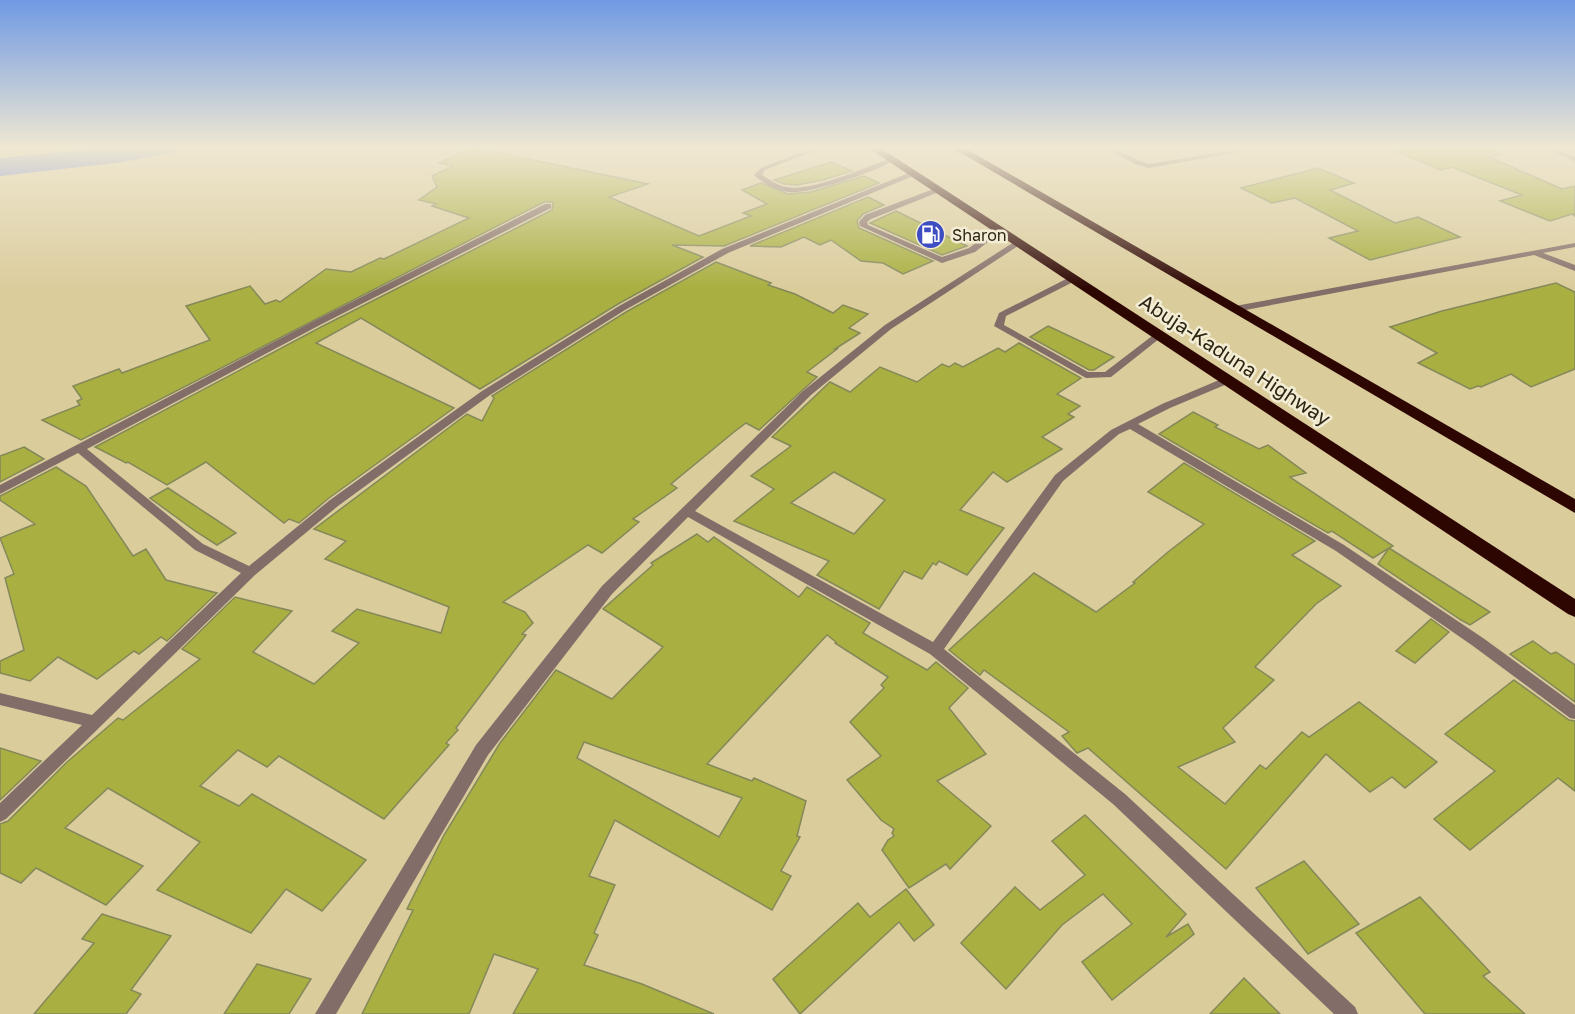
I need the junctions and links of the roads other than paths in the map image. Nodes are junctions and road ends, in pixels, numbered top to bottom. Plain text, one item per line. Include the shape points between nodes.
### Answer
1 (864, 194) edge
2 (925, 194) edge
3 (943, 194) edge
4 (1037, 194) edge
5 (548, 206) dead end
6 (998, 231) junction
7 (1017, 244) junction
8 (1575, 245) edge
9 (1536, 253) junction
10 (1575, 268) edge
11 (1072, 279) junction
12 (1235, 309) junction
13 (1159, 335) junction
14 (1228, 380) junction
15 (1130, 424) junction
16 (79, 448) junction
17 (0, 490) edge
18 (1575, 507) edge
19 (688, 512) junction
20 (250, 572) junction
21 (1575, 609) edge
22 (935, 650) junction
23 (0, 699) edge
24 (1575, 713) edge
25 (96, 722) junction
26 (0, 814) edge
27 (325, 1014) edge
28 (1348, 1014) edge

1 - 20 street via 725,251 622,308 486,393 334,503
2 - 6 street via 868,217 864,226 942,260 972,250
3 - 6 highway, Abuja-Kaduna Highway
4 - 12 highway, Abuja-Kaduna Highway
5 - 16 street
6 - 7 highway, Abuja-Kaduna Highway
7 - 11 highway, Abuja-Kaduna Highway
7 - 19 street via 888,327 807,393
8 - 9 street
9 - 10 street
9 - 12 street
11 - 13 highway, Abuja-Kaduna Highway
11 - 13 street via 1002,315 999,327 1086,375 1107,375
12 - 18 highway, Abuja-Kaduna Highway
13 - 14 highway, Abuja-Kaduna Highway
14 - 15 street
14 - 21 highway, Abuja-Kaduna Highway
15 - 22 street via 1059,478
15 - 24 street via 1340,548
16 - 17 street
16 - 20 street via 199,547
19 - 22 street
19 - 27 street via 607,590 482,750
20 - 25 street
22 - 28 street via 1119,799
23 - 25 street
25 - 26 street

